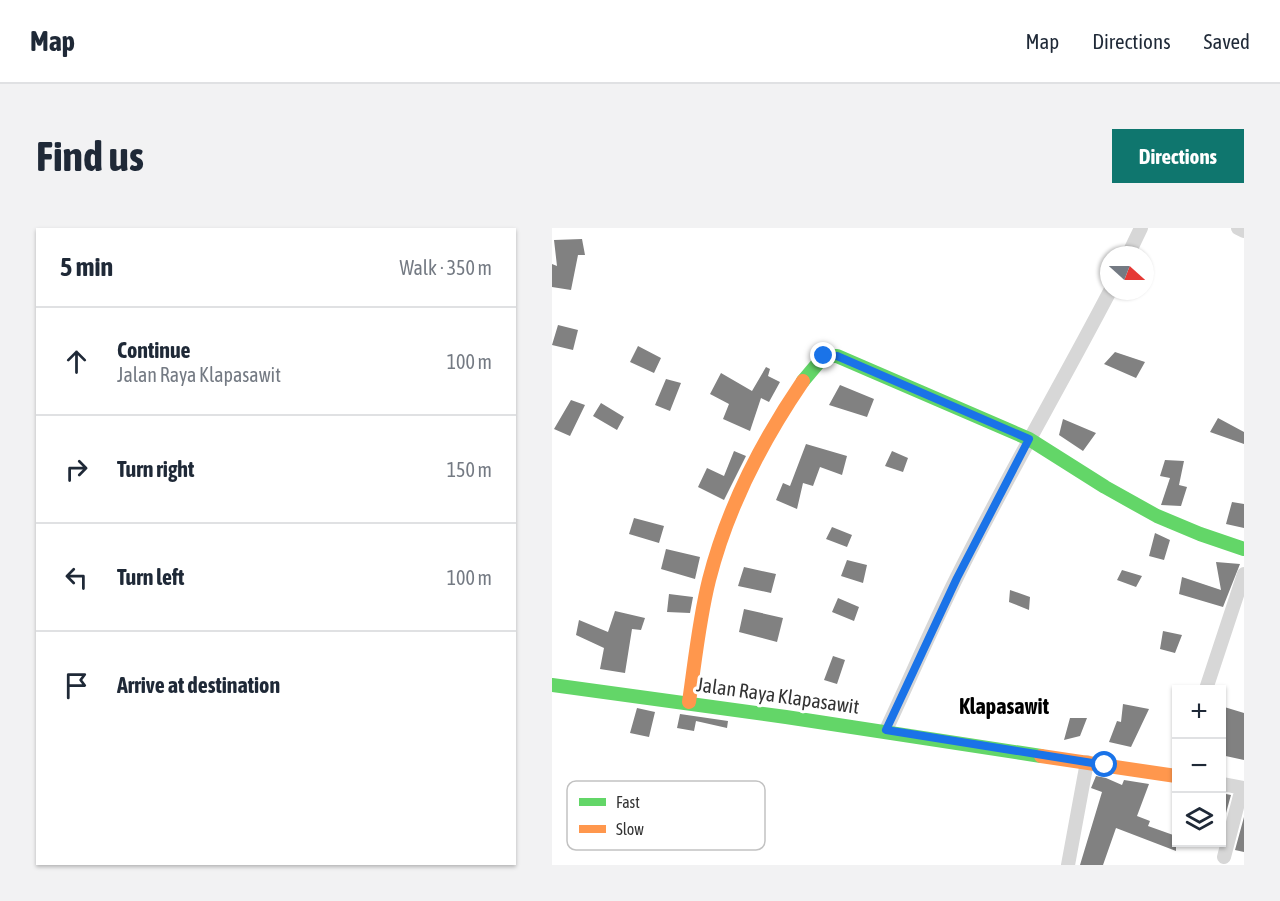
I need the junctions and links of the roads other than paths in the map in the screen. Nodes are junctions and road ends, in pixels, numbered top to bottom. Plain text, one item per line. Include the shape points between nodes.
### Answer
1 (1141, 228) edge
2 (1238, 228) edge
3 (1244, 231) edge
4 (1132, 246) edge
5 (1105, 300) edge
6 (1029, 439) junction
7 (1244, 549) edge
8 (1244, 574) edge
9 (552, 685) edge
10 (1208, 685) edge
11 (689, 702) junction
12 (886, 730) junction
13 (1087, 762) junction
14 (1172, 775) edge
15 (1226, 785) edge
16 (1243, 788) edge
17 (1224, 857) dead end
18 (1068, 865) edge

1 - 4 street
2 - 3 street
5 - 6 street
6 - 7 street via 1157,516
6 - 11 street via 837,356 824,356 814,364 753,465 719,545 704,607
6 - 12 street via 957,578
8 - 10 street
9 - 11 street, Jalan Raya Klapasawit
11 - 12 street, Jalan Raya Klapasawit
12 - 13 street, Jalan Raya Klapasawit
13 - 14 street, Jalan Raya Klapasawit
13 - 18 street
15 - 16 street
16 - 17 street

